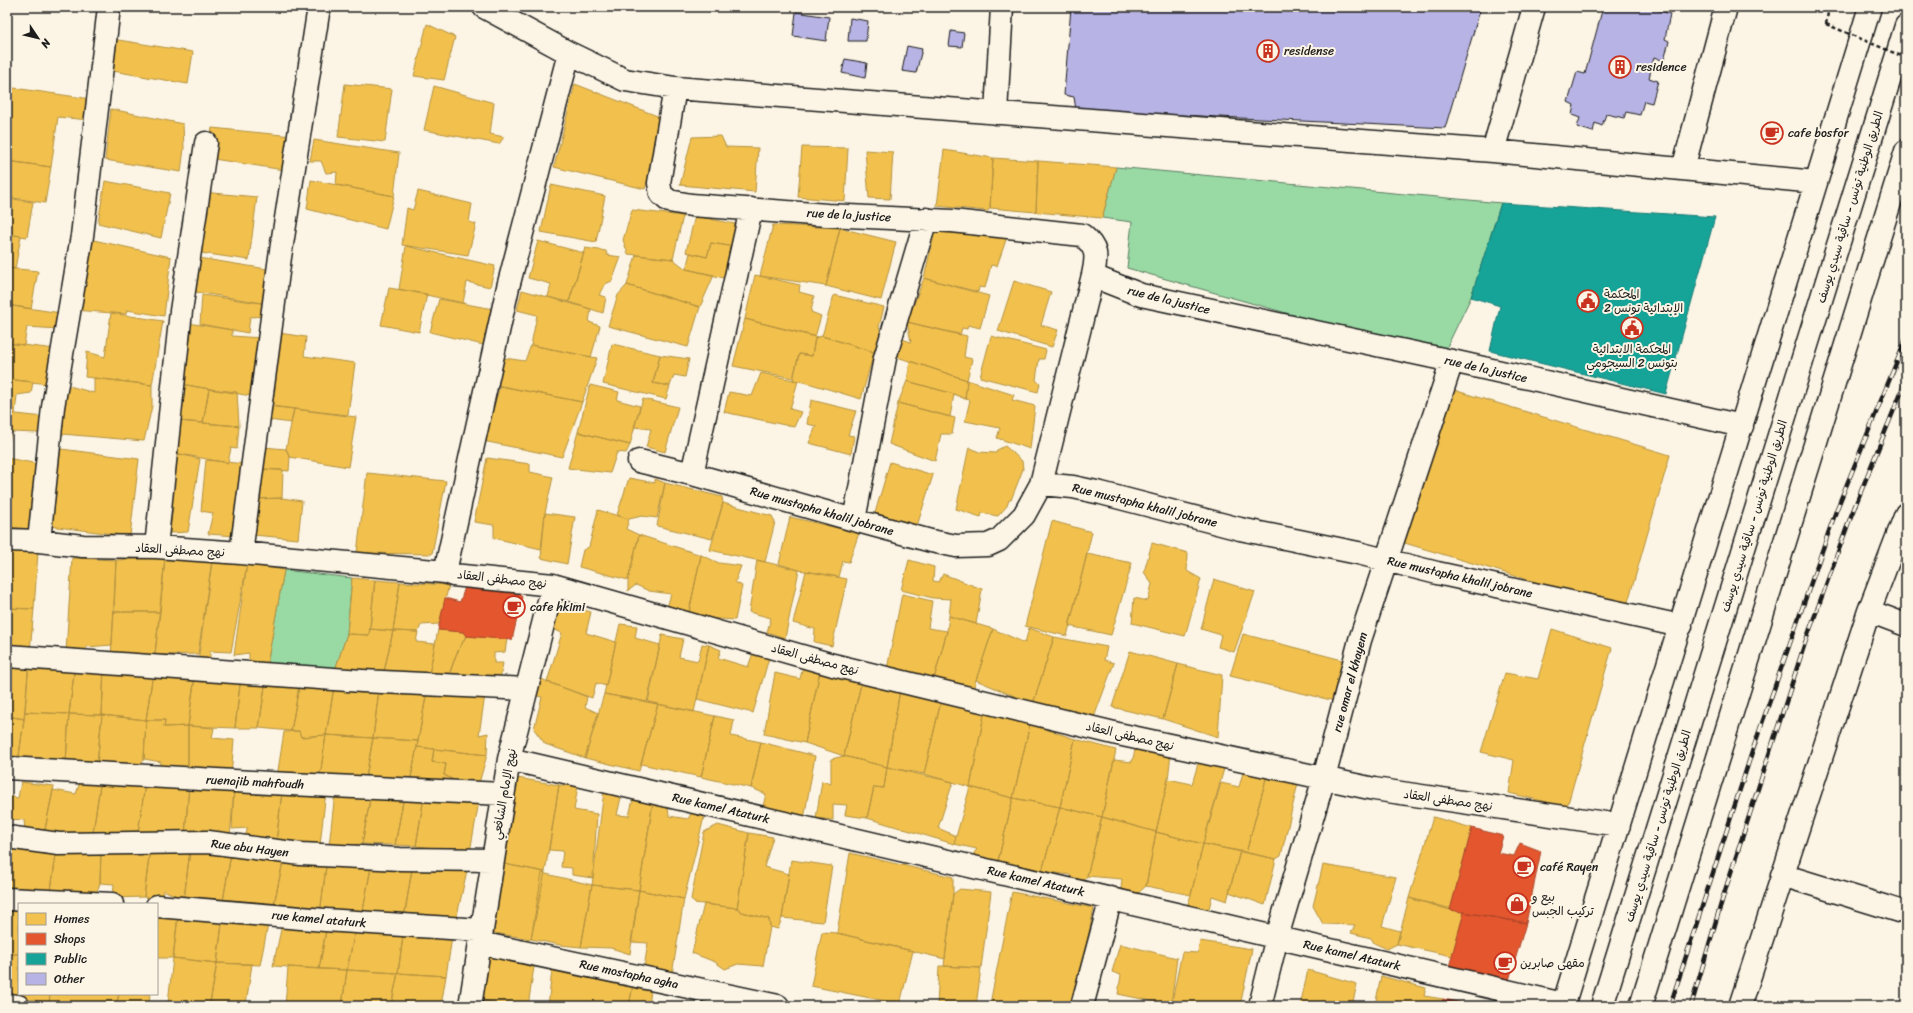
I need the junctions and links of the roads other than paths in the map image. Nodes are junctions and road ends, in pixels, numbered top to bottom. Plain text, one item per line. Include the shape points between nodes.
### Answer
1 (109, 7) edge
2 (319, 7) edge
3 (484, 7) edge
4 (1002, 7) edge
5 (1534, 7) edge
6 (1726, 7) edge
7 (1870, 7) edge
8 (1906, 26) edge
9 (569, 53) junction
10 (675, 88) junction
11 (996, 113) junction
12 (206, 143) dead end
13 (1493, 151) junction
14 (1906, 151) edge
15 (1683, 169) junction
16 (1816, 182) junction
17 (751, 209) junction
18 (926, 219) junction
19 (1093, 275) junction
20 (1452, 361) junction
21 (1742, 426) junction
22 (639, 461) dead end
23 (692, 474) junction
24 (1041, 484) junction
25 (1906, 514) edge
26 (854, 520) junction
27 (7, 540) edge
28 (39, 541) junction
29 (156, 547) junction
30 (241, 553) junction
31 (1387, 560) junction
32 (445, 572) junction
33 (553, 584) junction
34 (1869, 611) junction
35 (1906, 625) edge
36 (1680, 626) junction
37 (7, 656) edge
38 (526, 689) junction
39 (509, 759) junction
40 (7, 768) edge
41 (1324, 778) junction
42 (503, 794) junction
43 (1619, 825) junction
44 (7, 837) edge
45 (493, 860) junction
46 (1782, 875) junction
47 (1110, 898) junction
48 (7, 899) edge
49 (91, 903) edge
50 (158, 906) edge
51 (1906, 913) edge
52 (480, 937) junction
53 (1277, 937) junction
54 (7, 1005) edge
55 (1563, 1005) edge
56 (18, 1006) edge
57 (470, 1006) edge
58 (778, 1006) edge
59 (1082, 1006) edge
60 (1260, 1006) edge
61 (1602, 1006) edge
62 (1641, 1006) edge
63 (1740, 1006) edge

1 - 28 main road via 82,236 53,407
2 - 30 main road via 280,257
3 - 9 main road
4 - 11 main road
5 - 13 main road
6 - 15 main road
7 - 16 main road
8 - 61 main road, الطريق الوطنية تونس - ساقية سيدي يوسف
9 - 10 main road via 625,80
9 - 32 main road via 508,287
10 - 11 main road
10 - 17 main road, rue de la justice via 659,183 661,194 669,201 691,205
11 - 13 main road
12 - 29 main road via 181,311
13 - 15 main road
14 - 62 main road
15 - 16 main road
16 - 21 main road
17 - 18 main road, rue de la justice
17 - 23 main road
18 - 19 main road, rue de la justice via 1082,235 1095,251
18 - 26 main road via 885,358
19 - 20 main road, rue de la justice via 1141,295
19 - 24 main road
20 - 21 main road, rue de la justice
20 - 31 main road, rue omar el khayem
21 - 36 main road
22 - 23 main road, Rue mustapha khalil jobrane
23 - 26 main road, Rue mustapha khalil jobrane
24 - 26 main road, Rue mustapha khalil jobrane via 1024,515 999,540 988,545 956,546
24 - 31 main road, Rue mustapha khalil jobrane via 1101,493 1240,529
25 - 34 main road
27 - 28 main road, نهج مصطفى العقاد
28 - 29 main road, نهج مصطفى العقاد via 83,546
29 - 30 main road, نهج مصطفى العقاد
30 - 32 main road, نهج مصطفى العقاد
31 - 36 main road, Rue mustapha khalil jobrane
31 - 41 main road, rue omar el khayem via 1360,640
32 - 33 main road, نهج مصطفى العقاد
33 - 38 main road, نهج الإمام الشافعي
33 - 41 main road, نهج مصطفى العقاد via 849,669 1118,734
34 - 35 main road
34 - 46 main road
36 - 43 main road
37 - 38 main road
38 - 39 main road, نهج الإمام الشافعي
39 - 42 main road, نهج الإمام الشافعي
39 - 47 main road, Rue kamel Ataturk
40 - 42 main road, ruenajib mahfoudh
41 - 43 main road, نهج مصطفى العقاد via 1374,789
41 - 53 main road, rue omar el khayem
42 - 45 main road, نهج الإمام الشافعي
43 - 55 main road
44 - 45 main road, Rue abu Hayen via 58,844 208,842 301,854
45 - 52 main road, نهج الإمام الشافعي
46 - 51 main road
46 - 63 main road
47 - 53 main road, Rue kamel Ataturk
47 - 59 main road
48 - 49 main road
50 - 52 main road, rue kamel ataturk via 325,920
52 - 57 main road, نهج الإمام الشافعي
52 - 58 main road, Rue mostapha agha
53 - 55 main road, Rue kamel Ataturk
53 - 60 main road, rue omar el khayem
54 - 56 main road

